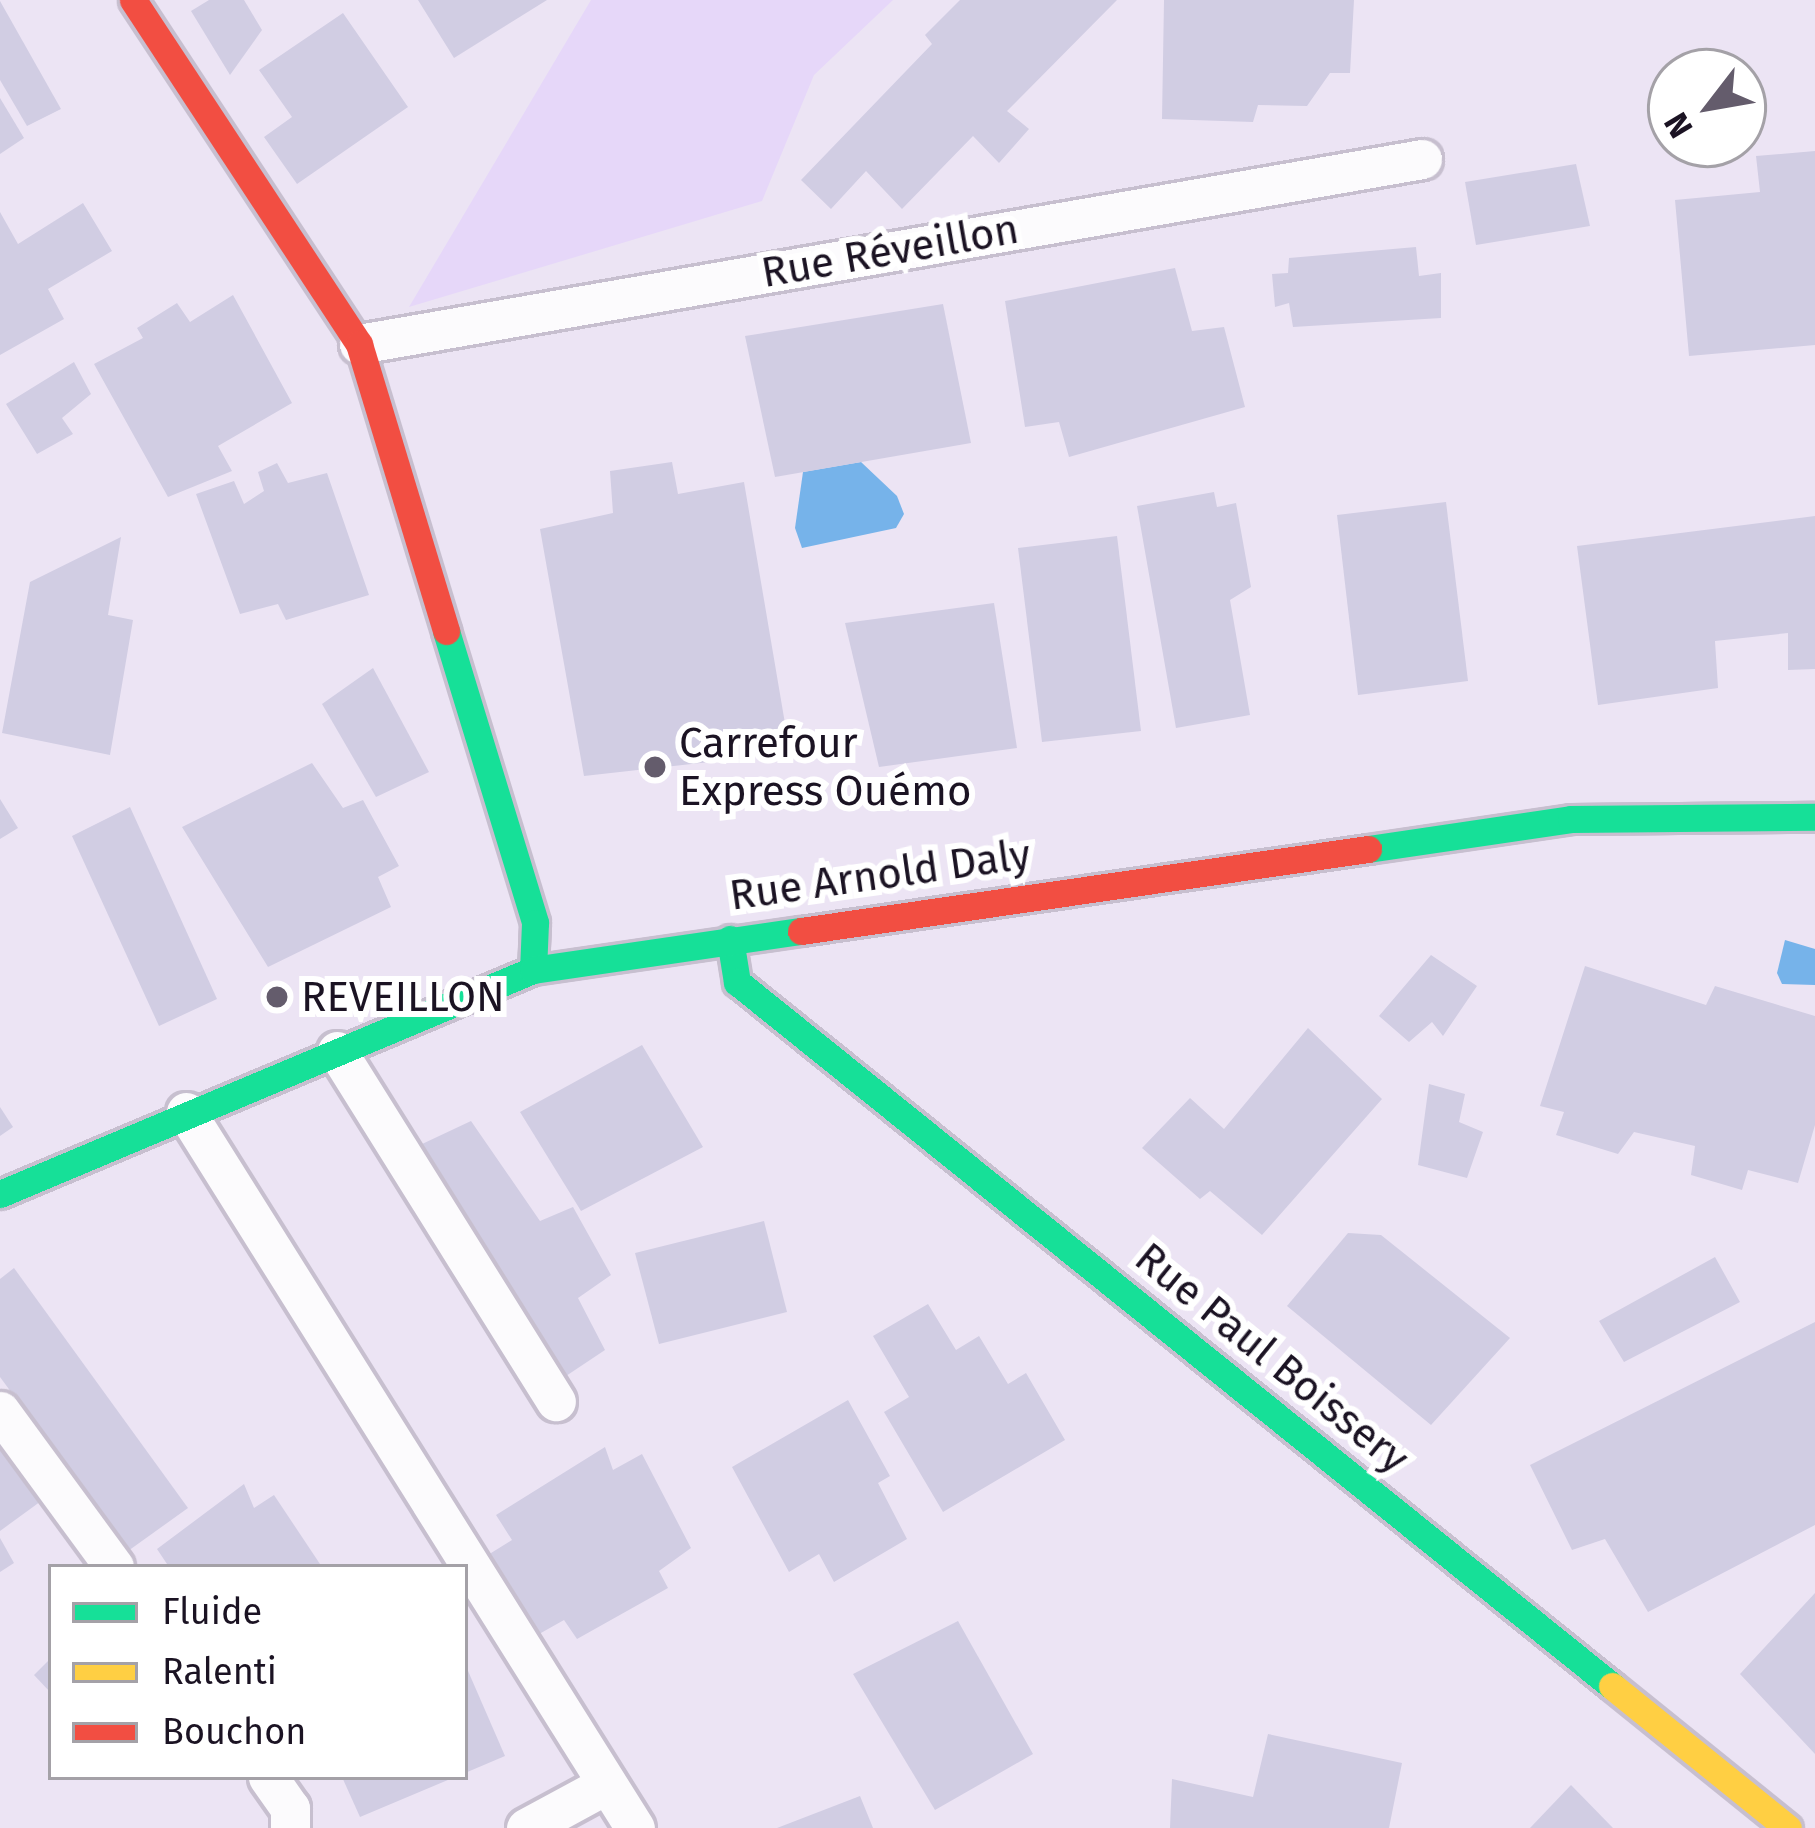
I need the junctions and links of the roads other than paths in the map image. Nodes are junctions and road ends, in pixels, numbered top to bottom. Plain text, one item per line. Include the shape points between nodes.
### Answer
1 (133, 0) edge
2 (1422, 159) dead end
3 (359, 344) junction
4 (1815, 817) edge
5 (730, 939) junction
6 (533, 970) junction
7 (337, 1051) junction
8 (186, 1112) junction
9 (0, 1194) edge
10 (556, 1401) dead end
11 (0, 1411) edge
12 (112, 1564) edge
13 (270, 1780) edge
14 (607, 1784) junction
15 (290, 1828) edge
16 (526, 1828) edge
17 (635, 1828) edge
18 (1788, 1828) edge

1 - 3 street
2 - 3 lane, Rue Réveillon
3 - 6 street via 535,923
4 - 5 street, Rue Arnold Daly via 1571,819
5 - 6 street, Rue Arnold Daly
5 - 18 street, Rue Paul Boissery via 737,982
6 - 7 street, Rue Arnold Daly
7 - 8 street, Rue Arnold Daly
7 - 10 lane
8 - 9 street, Rue Arnold Daly
8 - 14 lane
11 - 12 lane
13 - 15 lane via 290,1808
14 - 16 lane
14 - 17 lane

